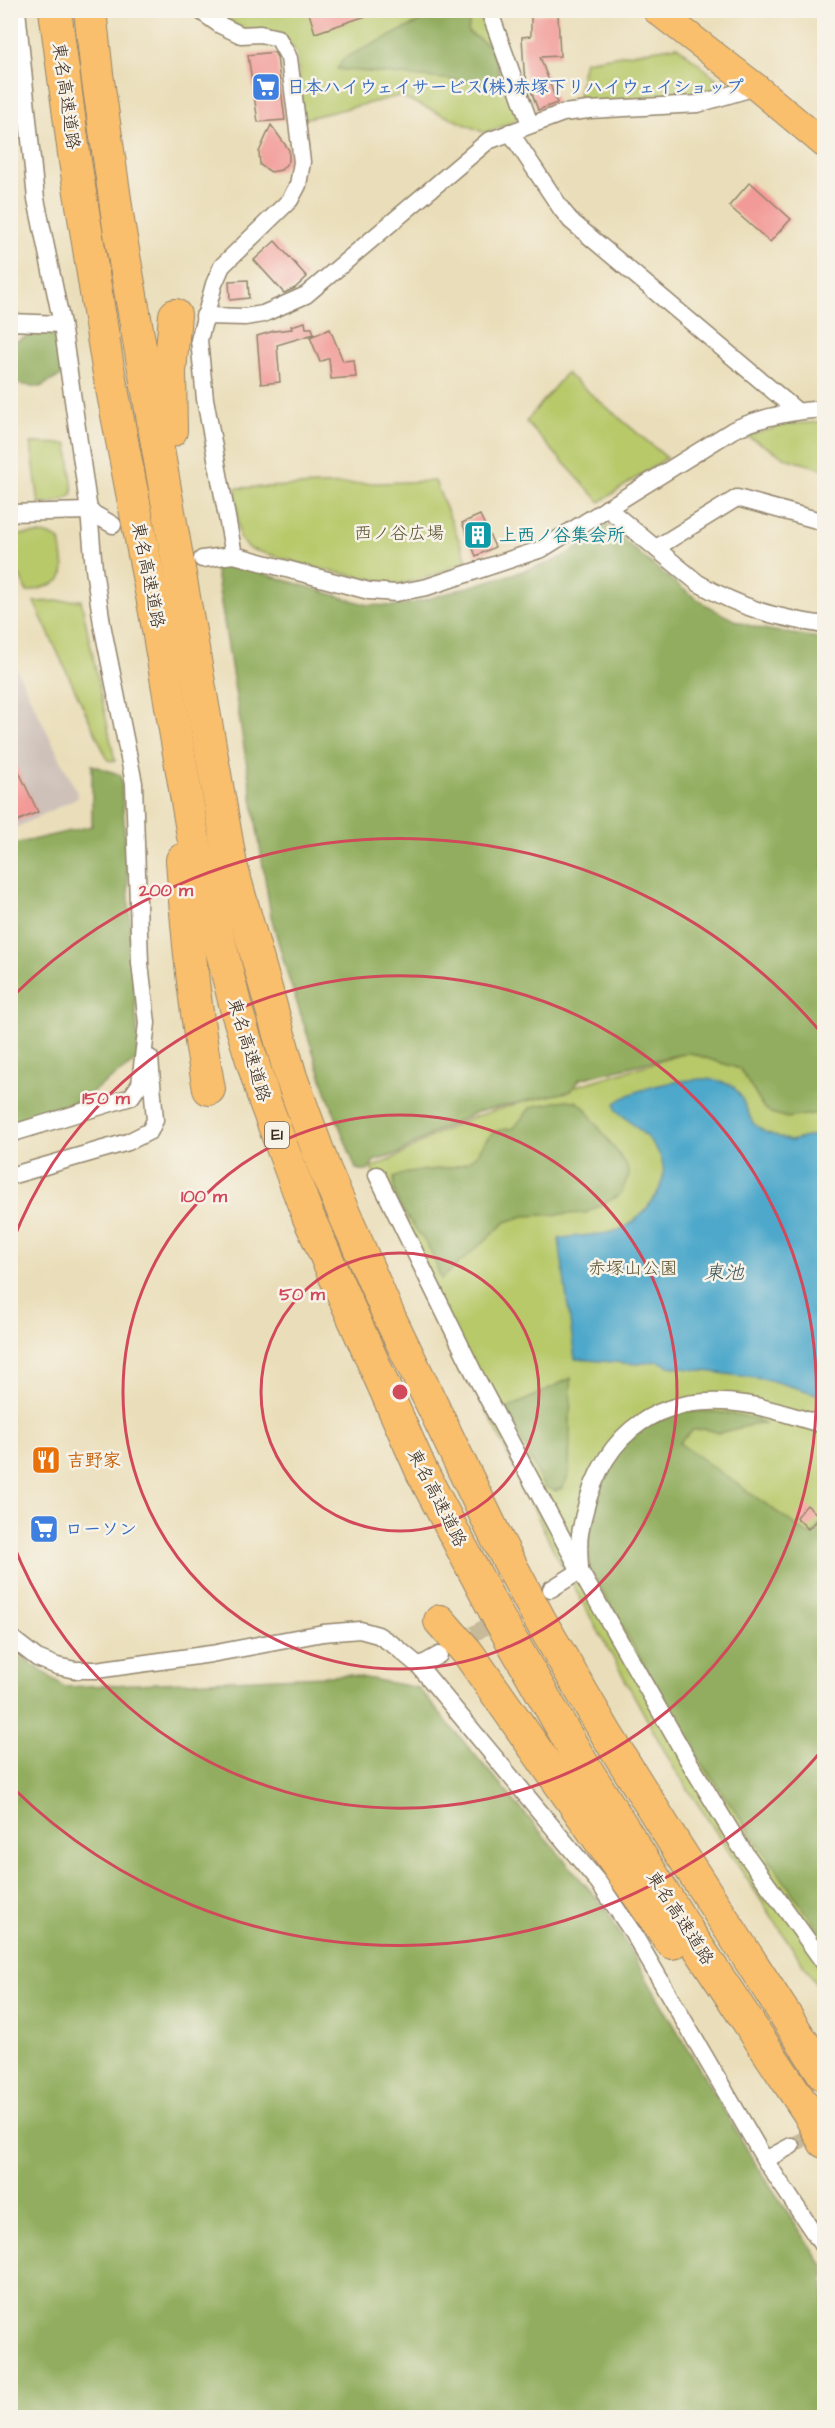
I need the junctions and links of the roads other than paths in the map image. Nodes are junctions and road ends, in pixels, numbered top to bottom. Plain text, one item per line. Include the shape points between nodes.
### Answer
1 (17, 10) edge
2 (56, 10) edge
3 (90, 10) edge
4 (199, 10) edge
5 (489, 10) edge
6 (656, 10) edge
7 (756, 87) junction
8 (530, 124) junction
9 (510, 132) junction
10 (825, 144) edge
11 (190, 315) junction
12 (10, 322) edge
13 (62, 324) junction
14 (825, 409) edge
15 (797, 411) junction
16 (607, 508) junction
17 (89, 511) junction
18 (10, 513) edge
19 (825, 522) edge
20 (112, 525) dead end
21 (173, 530) junction
22 (656, 548) junction
23 (234, 555) junction
24 (202, 559) dead end
25 (825, 625) edge
26 (172, 714) junction
27 (147, 1023) junction
28 (209, 1089) dead end
29 (10, 1134) edge
30 (377, 1175) dead end
31 (10, 1176) edge
32 (825, 1425) edge
33 (580, 1571) junction
34 (550, 1589) tunnel mouth
35 (440, 1621) dead end
36 (10, 1637) edge
37 (439, 1655) tunnel mouth
38 (419, 1666) junction
39 (825, 1963) edge
40 (825, 2075) edge
41 (808, 2112) junction
42 (825, 2142) edge
43 (791, 2146) tunnel mouth
44 (765, 2160) junction
45 (825, 2248) edge

1 - 13 street via 36,199
2 - 26 highway, 東名高速道路 / E1 via 108,368
3 - 21 highway, 東名高速道路 / E1 via 119,227
4 - 11 street via 241,35 278,38 290,58 302,162 298,185 290,200 222,266 214,284
5 - 8 street
6 - 7 main road
7 - 8 street via 698,104 563,113
7 - 10 main road
8 - 9 street
9 - 11 street via 488,141 306,296 263,314
9 - 15 street via 571,221
11 - 21 highway via 170,372
11 - 23 street via 199,340 205,399
12 - 13 street
13 - 17 street
14 - 15 street
15 - 16 street via 752,421 733,430
16 - 22 street
16 - 23 street via 542,549 427,587 396,593 369,591
17 - 18 street
17 - 20 street
17 - 27 street via 102,624 134,783 140,963
19 - 22 street via 737,498
21 - 40 highway, 東名高速道路 / E1 via 231,865 291,1077 326,1170 389,1316 540,1620 678,1850
22 - 25 street via 698,583 742,606
23 - 24 street
26 - 28 highway via 188,946
26 - 41 highway, 東名高速道路 / E1 via 207,900 265,1102 308,1216 422,1472 497,1615 578,1756
27 - 29 street via 140,1084 131,1097
27 - 31 street via 156,1120 150,1131 128,1142
30 - 33 street via 475,1375
32 - 33 street via 745,1404 680,1406 651,1415 621,1437 602,1467 580,1536
33 - 34 street
33 - 39 street via 740,1846
35 - 41 highway via 468,1653 711,1998 760,2062
36 - 38 street via 37,1658 57,1666 96,1670 360,1630 378,1635
37 - 38 street
38 - 44 street via 599,1882 633,1933
41 - 42 highway, 東名高速道路 / E1
43 - 44 street
44 - 45 street

